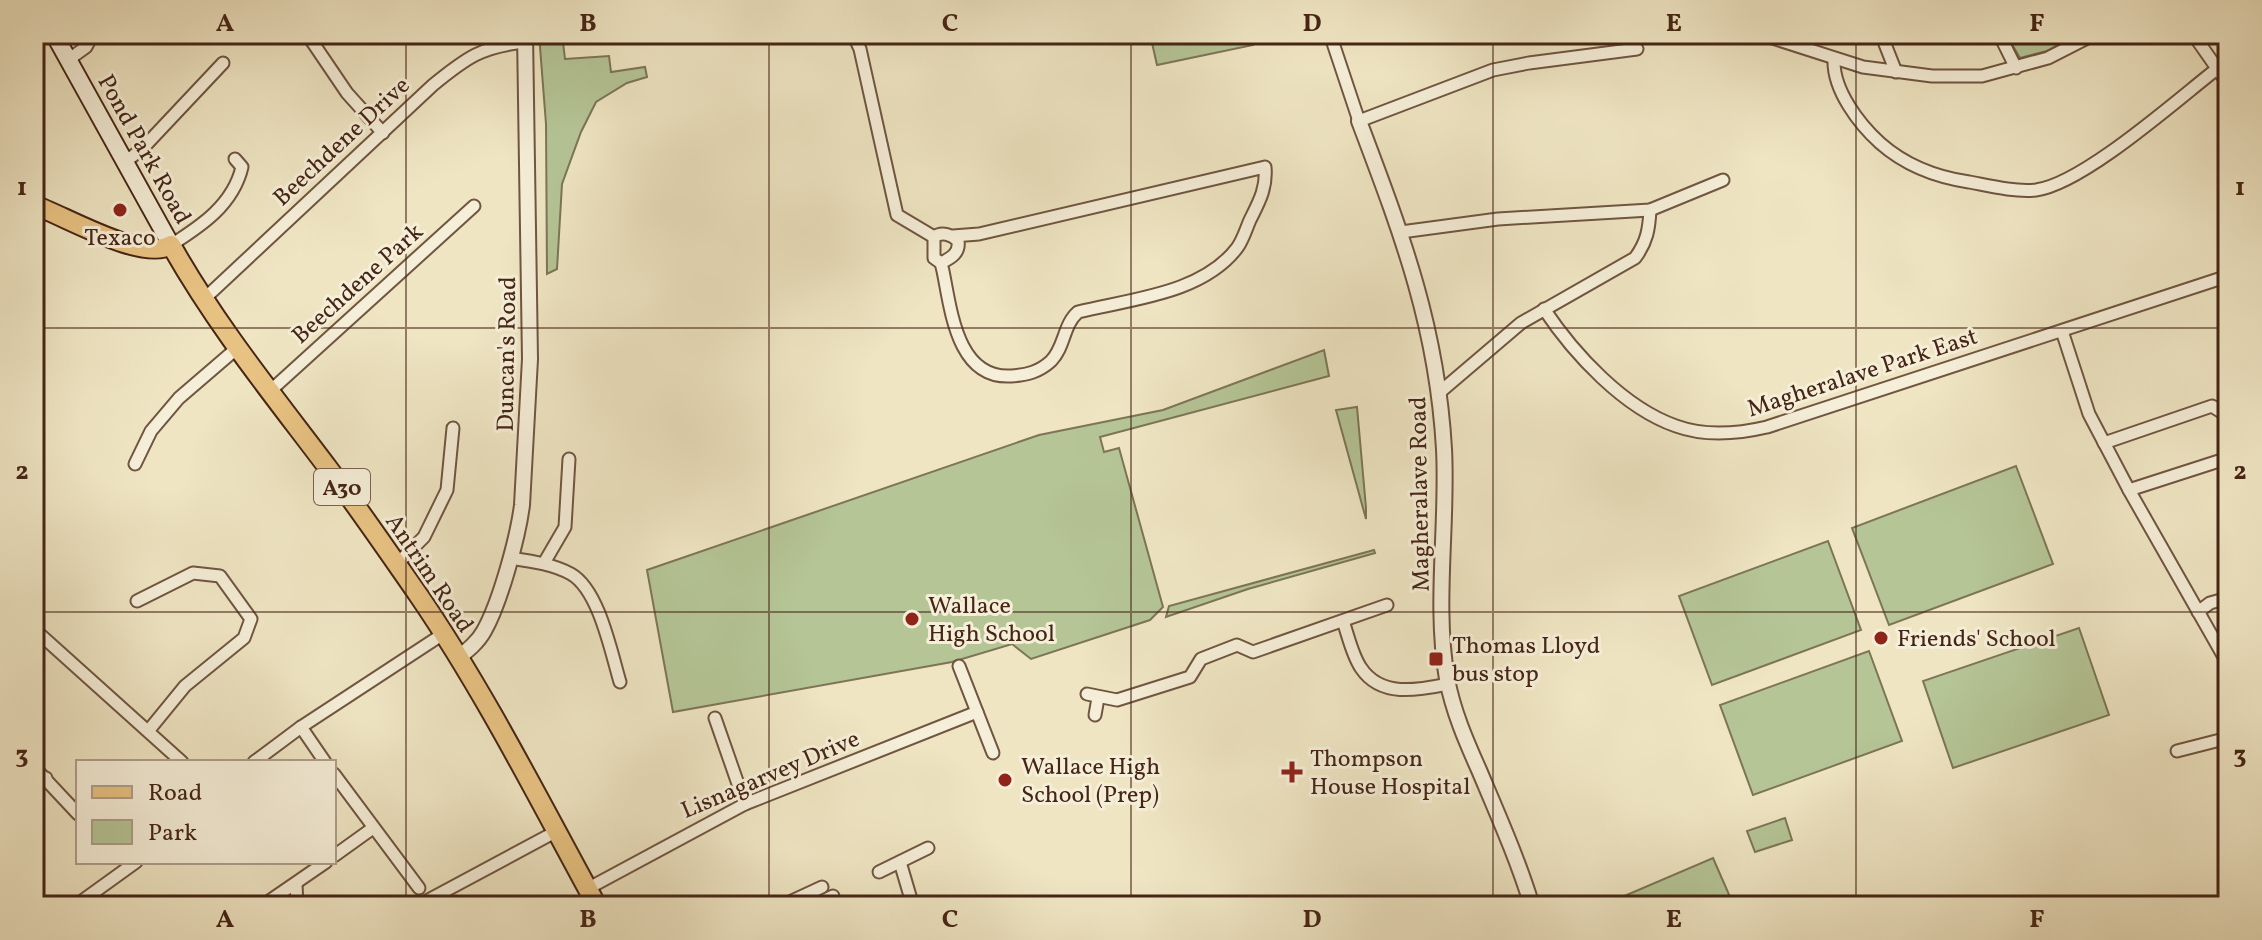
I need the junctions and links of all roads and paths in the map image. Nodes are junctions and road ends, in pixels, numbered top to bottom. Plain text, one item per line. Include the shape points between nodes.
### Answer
1 (54, 34) edge
2 (93, 34) edge
3 (307, 34) edge
4 (853, 34) edge
5 (1330, 34) edge
6 (1760, 34) edge
7 (1881, 34) edge
8 (1999, 34) edge
9 (2095, 34) edge
10 (2193, 34) edge
11 (526, 38) edge
12 (2077, 38) edge
13 (1637, 49) dead end
14 (68, 60) junction
15 (1834, 60) junction
16 (223, 63) dead end
17 (2016, 68) junction
18 (2218, 68) junction
19 (1896, 72) junction
20 (2228, 84) edge
21 (1359, 121) junction
22 (383, 133) junction
23 (235, 159) dead end
24 (125, 162) junction
25 (1723, 180) dead end
26 (34, 205) edge
27 (474, 206) dead end
28 (1650, 210) junction
29 (1401, 232) junction
30 (953, 236) junction
31 (934, 237) junction
32 (171, 245) junction
33 (941, 263) junction
34 (2228, 276) edge
35 (203, 300) junction
36 (1544, 309) junction
37 (2062, 331) junction
38 (236, 349) junction
39 (269, 392) junction
40 (1440, 392) junction
41 (2228, 423) edge
42 (453, 428) dead end
43 (2104, 443) junction
44 (2228, 453) edge
45 (569, 459) dead end
46 (135, 464) dead end
47 (2129, 490) junction
48 (510, 558) junction
49 (544, 563) junction
50 (396, 565) junction
51 (2228, 598) edge
52 (137, 601) dead end
53 (1387, 605) dead end
54 (2198, 612) junction
55 (1343, 621) junction
56 (443, 634) junction
57 (36, 635) edge
58 (458, 658) junction
59 (2228, 664) edge
60 (959, 666) dead end
61 (620, 682) dead end
62 (1448, 684) junction
63 (977, 712) junction
64 (1095, 715) dead end
65 (715, 718) dead end
66 (301, 727) junction
67 (149, 730) junction
68 (2228, 738) edge
69 (2177, 751) dead end
70 (993, 753) dead end
71 (180, 760) edge
72 (257, 760) edge
73 (324, 760) edge
74 (34, 767) edge
75 (336, 777) edge
76 (46, 778) junction
77 (34, 789) edge
78 (745, 804) junction
79 (76, 812) edge
80 (373, 828) junction
81 (557, 831) junction
82 (928, 848) dead end
83 (336, 855) edge
84 (900, 862) junction
85 (128, 864) edge
86 (323, 864) edge
87 (879, 872) dead end
88 (296, 884) junction
89 (822, 887) dead end
90 (419, 888) dead end
91 (587, 889) junction
92 (833, 896) dead end
93 (419, 905) edge
94 (75, 906) edge
95 (262, 906) edge
96 (297, 906) edge
97 (597, 906) edge
98 (781, 906) edge
99 (813, 906) edge
100 (913, 906) edge
101 (1532, 906) edge

1 - 14 main road, Pond Park Road
2 - 14 street
3 - 22 street via 347,93
4 - 31 street via 897,215
5 - 21 street, Magheralave Road
6 - 15 street
7 - 19 street
8 - 17 street
9 - 12 street
10 - 18 street
11 - 22 street, Beechdene Drive via 466,58
11 - 48 street, Duncan's Road via 529,405 519,525
12 - 17 street via 2048,58
13 - 21 street via 1493,70
14 - 24 main road, Pond Park Road
15 - 18 street via 1839,85 1858,118 1898,157 1940,177 2022,190 2037,190 2076,174
15 - 19 street
16 - 24 street
17 - 19 street via 1982,76
18 - 20 street
21 - 29 street, Magheralave Road
22 - 35 street, Beechdene Drive
23 - 32 street via 242,167 229,196 209,219
24 - 32 main road, Pond Park Road
25 - 28 street
26 - 32 main road via 133,245 163,250
27 - 39 street, Beechdene Park
28 - 29 street via 1498,219
28 - 36 street via 1648,234 1635,258
29 - 40 street, Magheralave Road via 1426,316
30 - 31 street
30 - 33 street via 958,241 956,253
30 - 33 street via 1265,167 1262,195 1238,246 1222,264 1169,290 1078,312 1055,356 1029,375 1005,376 978,366 955,330
31 - 33 street via 934,258
32 - 35 main road, Antrim Road / A30
34 - 37 street, Magheralave Park East
35 - 38 main road, Antrim Road / A30
36 - 37 street, Magheralave Park East via 1620,393 1675,426 1721,434 1767,427
36 - 40 street
37 - 43 street
38 - 39 main road, Antrim Road / A30
38 - 46 street via 179,398 151,431
39 - 50 main road, Antrim Road / A30
40 - 62 street, Magheralave Road via 1445,478 1442,630
41 - 43 street via 2226,415 2212,406
42 - 50 street via 447,490 420,544
43 - 47 street
44 - 47 street via 2222,460
45 - 49 street via 565,527
47 - 54 street
48 - 49 street
48 - 58 street, Duncan's Road via 486,629
49 - 61 street via 574,575 594,600
50 - 56 main road, Antrim Road / A30
51 - 54 street
52 - 67 street via 193,573 220,576 251,619 244,638 185,686
53 - 55 street
54 - 59 street
55 - 62 street via 1361,668 1374,681 1388,689
55 - 64 street via 1253,652 1237,645 1201,659 1190,677 1117,700 1093,696
56 - 58 main road, Antrim Road / A30
56 - 66 street
57 - 67 street
58 - 81 main road, Antrim Road / A30
60 - 63 street
62 - 101 street, Magheralave Road
63 - 70 street
63 - 78 street, Lisnagarvey Drive
65 - 78 street
66 - 72 street
66 - 73 street
67 - 71 street
68 - 69 street
74 - 76 street
75 - 80 street
76 - 77 street
76 - 79 street
78 - 91 street, Lisnagarvey Drive
80 - 83 street
80 - 90 street
81 - 91 main road, Antrim Road / A30
81 - 93 street
82 - 84 street
84 - 87 street
84 - 100 street
85 - 94 street
86 - 88 street
88 - 95 street
88 - 96 street
89 - 98 street
91 - 97 main road, Antrim Road / A30
92 - 99 street

